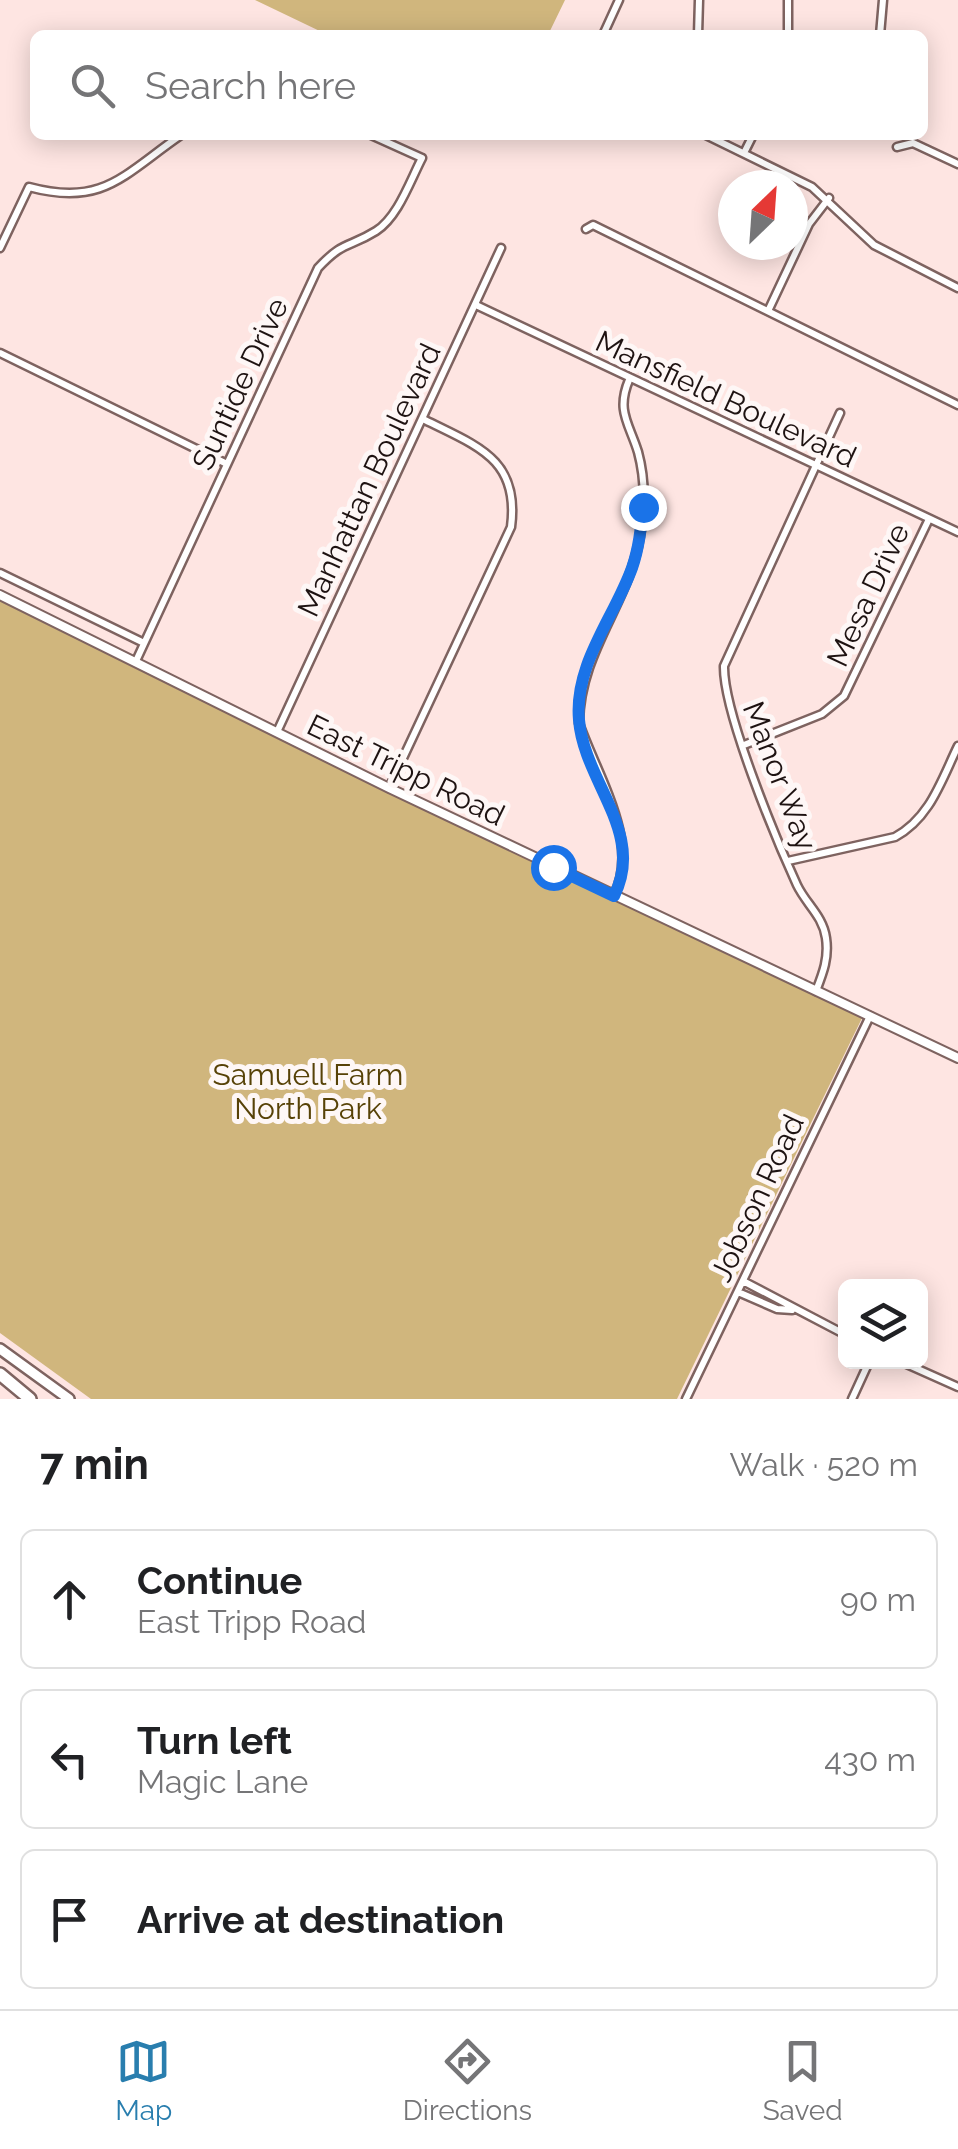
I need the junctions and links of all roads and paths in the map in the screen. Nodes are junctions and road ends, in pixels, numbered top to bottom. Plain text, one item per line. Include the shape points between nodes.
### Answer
1 (619, 0) edge
2 (700, 0) edge
3 (788, 0) edge
4 (883, 0) edge
5 (605, 30) edge
6 (698, 30) edge
7 (788, 30) edge
8 (880, 30) edge
9 (174, 140) edge
10 (382, 140) edge
11 (717, 140) edge
12 (750, 140) edge
13 (897, 147) dead end
14 (744, 153) junction
15 (958, 164) edge
16 (829, 198) junction
17 (586, 228) dead end
18 (0, 248) edge
19 (502, 248) dead end
20 (958, 288) edge
21 (476, 305) junction
22 (769, 310) junction
23 (0, 353) edge
24 (629, 380) junction
25 (958, 404) edge
26 (840, 412) dead end
27 (424, 420) junction
28 (227, 464) junction
29 (814, 464) junction
30 (929, 519) junction
31 (958, 532) edge
32 (0, 572) edge
33 (0, 595) edge
34 (144, 643) junction
35 (136, 662) junction
36 (277, 732) junction
37 (744, 746) junction
38 (958, 746) edge
39 (389, 788) junction
40 (788, 861) junction
41 (614, 896) junction
42 (816, 990) junction
43 (870, 1016) junction
44 (957, 1055) edge
45 (743, 1281) junction
46 (738, 1292) junction
47 (793, 1310) junction
48 (838, 1331) edge
49 (0, 1349) edge
50 (866, 1369) edge
51 (918, 1369) edge
52 (0, 1378) edge
53 (958, 1387) edge
54 (28, 1399) edge
55 (69, 1399) edge
56 (686, 1399) edge
57 (852, 1399) edge

1 - 5 street
2 - 6 street
3 - 7 street
4 - 8 street
9 - 18 street via 118,180 80,196 28,187
10 - 28 street, Suntide Drive via 422,158 388,220 338,246 318,268
11 - 14 street
12 - 14 street
13 - 15 street via 912,143
14 - 16 street
16 - 20 street via 874,245
16 - 22 street via 809,224
17 - 22 street via 593,225
19 - 21 street, Manhattan Boulevard
21 - 24 street, Mansfield Boulevard
21 - 27 street, Manhattan Boulevard
22 - 25 street
23 - 28 street
24 - 29 street, Mansfield Boulevard
24 - 41 street via 621,407 639,462 640,538 580,686 579,711 625,852
26 - 29 street, Manor Way
27 - 36 street, Manhattan Boulevard
27 - 39 street via 483,450 509,480 514,508 511,527
28 - 34 street, Suntide Drive
29 - 30 street, Mansfield Boulevard
29 - 37 street, Manor Way via 724,666 727,700
30 - 31 street, Mansfield Boulevard
30 - 37 street, Mesa Drive via 844,696 822,714
32 - 34 street
33 - 35 street, East Tripp Road
34 - 35 street, Suntide Drive
35 - 36 street, East Tripp Road
36 - 39 street, East Tripp Road
37 - 40 street, Manor Way
38 - 40 street via 924,815 910,829
39 - 41 street, East Tripp Road
40 - 42 street, Manor Way via 826,934
41 - 42 street, East Tripp Road
42 - 43 street, East Tripp Road
43 - 44 street, East Tripp Road
43 - 45 street, Jobson Road
45 - 46 street, Jobson Road
45 - 47 street
46 - 47 street
46 - 56 street, Jobson Road
47 - 48 street
49 - 55 main road
50 - 57 street
51 - 53 street
52 - 54 highway

